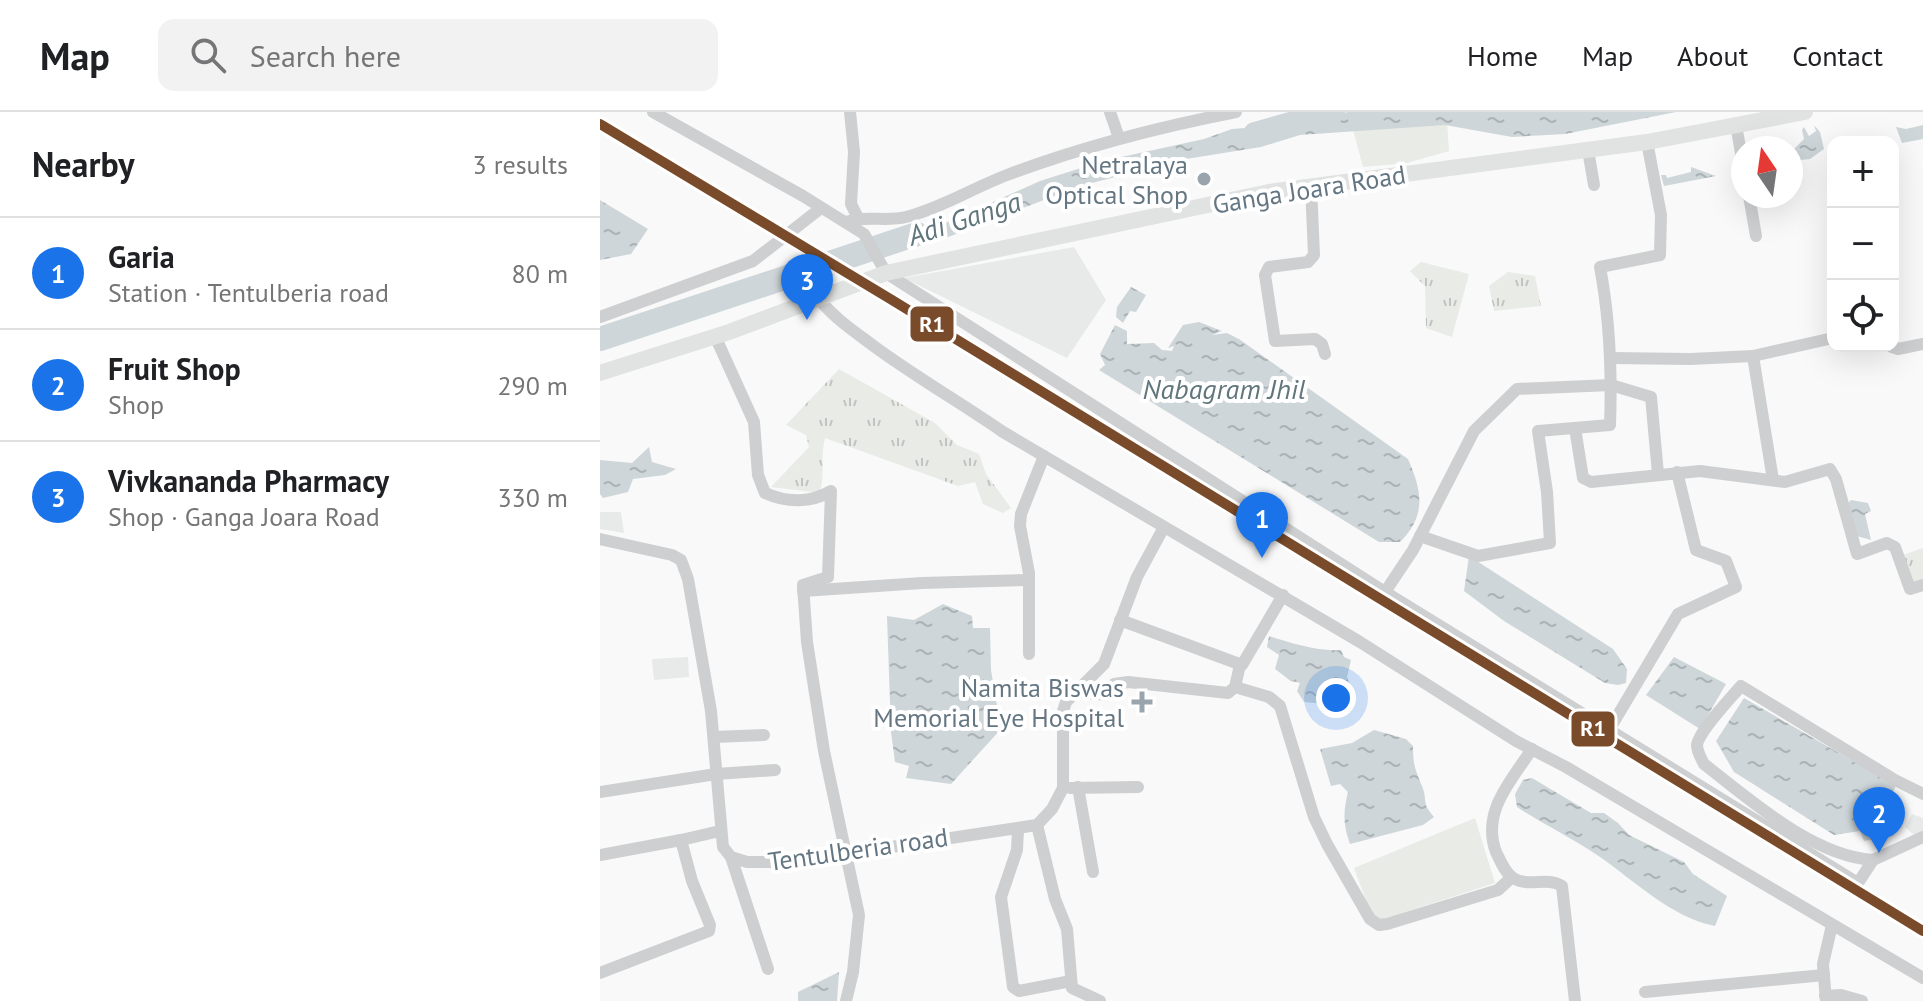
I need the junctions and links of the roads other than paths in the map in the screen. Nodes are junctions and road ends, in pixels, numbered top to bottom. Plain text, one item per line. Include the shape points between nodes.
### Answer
1 (653, 112) edge
2 (850, 112) edge
3 (1110, 112) edge
4 (1236, 112) edge
5 (1805, 112) edge
6 (1736, 125) junction
7 (1738, 136) edge
8 (1119, 138) junction
9 (1647, 142) junction
10 (1588, 150) junction
11 (1594, 185) dead end
12 (1311, 186) junction
13 (821, 208) junction
14 (1751, 208) edge
15 (852, 220) junction
16 (1756, 236) dead end
17 (886, 273) junction
18 (819, 299) junction
19 (600, 317) edge
20 (715, 336) junction
21 (1827, 339) edge
22 (1923, 344) edge
23 (1899, 349) edge
24 (1325, 354) dead end
25 (1753, 356) junction
26 (1610, 358) junction
27 (600, 373) edge
28 (1611, 385) junction
29 (1575, 428) junction
30 (1044, 456) junction
31 (1677, 472) junction
32 (1658, 474) junction
33 (1773, 480) junction
34 (1164, 527) junction
35 (1420, 536) junction
36 (600, 539) edge
37 (1029, 580) junction
38 (1923, 585) edge
39 (803, 591) junction
40 (1385, 592) junction
41 (1283, 595) junction
42 (1120, 620) junction
43 (1029, 654) dead end
44 (1240, 665) junction
45 (1235, 687) junction
46 (1076, 692) junction
47 (1609, 730) junction
48 (764, 735) dead end
49 (714, 737) junction
50 (1532, 749) junction
51 (775, 770) dead end
52 (716, 774) junction
53 (1078, 787) junction
54 (1138, 787) dead end
55 (1063, 788) junction
56 (600, 792) edge
57 (1923, 794) edge
58 (1037, 825) junction
59 (1018, 829) junction
60 (720, 831) junction
61 (1923, 837) edge
62 (681, 840) junction
63 (600, 855) edge
64 (846, 855) junction
65 (731, 857) junction
66 (1873, 860) junction
67 (1093, 872) dead end
68 (1512, 877) junction
69 (1832, 925) junction
70 (768, 969) dead end
71 (600, 973) edge
72 (1824, 975) junction
73 (1923, 978) edge
74 (1071, 981) junction
75 (1645, 992) dead end
76 (1826, 999) edge
77 (846, 1001) edge
78 (1100, 1001) edge
79 (1575, 1001) edge
80 (1862, 1001) edge

1 - 13 street
2 - 15 street
3 - 8 street
4 - 8 street
5 - 6 main road, Ganga Joara Road
6 - 7 street
6 - 9 main road, Ganga Joara Road
8 - 15 street via 904,217
9 - 10 main road, Ganga Joara Road
9 - 26 street via 1661,215 1660,255 1600,267
10 - 11 street
10 - 12 main road, Ganga Joara Road
12 - 17 main road, Ganga Joara Road
12 - 24 street via 1314,255 1308,262 1269,267 1265,275 1275,341 1315,339
13 - 15 street
13 - 19 street via 753,261
14 - 16 street
15 - 17 street
17 - 18 main road, Ganga Joara Road
17 - 40 street
18 - 20 main road, Ganga Joara Road
18 - 30 street via 835,318 914,375
20 - 27 main road, Ganga Joara Road
20 - 39 street via 754,422 758,475 765,493 811,500 831,491 828,577 803,585
21 - 25 street
22 - 23 street
25 - 26 street
25 - 33 street
26 - 28 street
28 - 29 street via 1610,425
28 - 32 street via 1651,397
28 - 35 street via 1517,389 1474,431
29 - 32 street via 1583,478 1605,482
29 - 35 street via 1538,431 1550,543 1478,556
30 - 34 street
30 - 37 street via 1021,514
31 - 32 street
31 - 33 street
31 - 47 street via 1696,550 1726,561 1736,587 1678,614
33 - 38 street via 1785,482 1830,469 1857,554 1887,543 1895,547 1910,589
34 - 41 street
34 - 42 street
35 - 40 street
36 - 49 street, Tentulberia road via 681,560
37 - 39 street
37 - 43 street
39 - 64 street via 817,704
40 - 47 street
41 - 44 street
41 - 50 street
42 - 44 street
42 - 46 street via 1104,664
44 - 45 street
45 - 46 street via 1223,694 1128,682 1114,684 1103,697
45 - 68 street via 1269,697 1280,706 1314,817 1370,919 1387,924 1498,890
46 - 55 street via 1063,711
47 - 66 street via 1858,883
48 - 49 street
49 - 52 street, Tentulberia road
50 - 68 street via 1492,819 1491,838
50 - 69 street
51 - 52 street
52 - 56 street
52 - 60 street, Tentulberia road
53 - 54 street
53 - 55 street
53 - 67 street
55 - 58 street
57 - 66 street via 1741,686 1719,712 1697,742 1704,764 1795,831 1854,858
58 - 59 street, Tentulberia road
58 - 74 street via 1067,929
59 - 64 street, Tentulberia road
59 - 74 street via 1017,850 1001,897 1013,987 1019,991
60 - 62 street
60 - 65 street, Tentulberia road
61 - 66 street
62 - 63 street
62 - 71 street via 709,931
64 - 65 street, Tentulberia road via 770,863
64 - 77 street via 859,915
65 - 70 street
68 - 79 street via 1562,886
69 - 72 street
69 - 73 street
72 - 75 street
72 - 76 street
74 - 78 street via 1077,992
76 - 80 street via 1841,995

